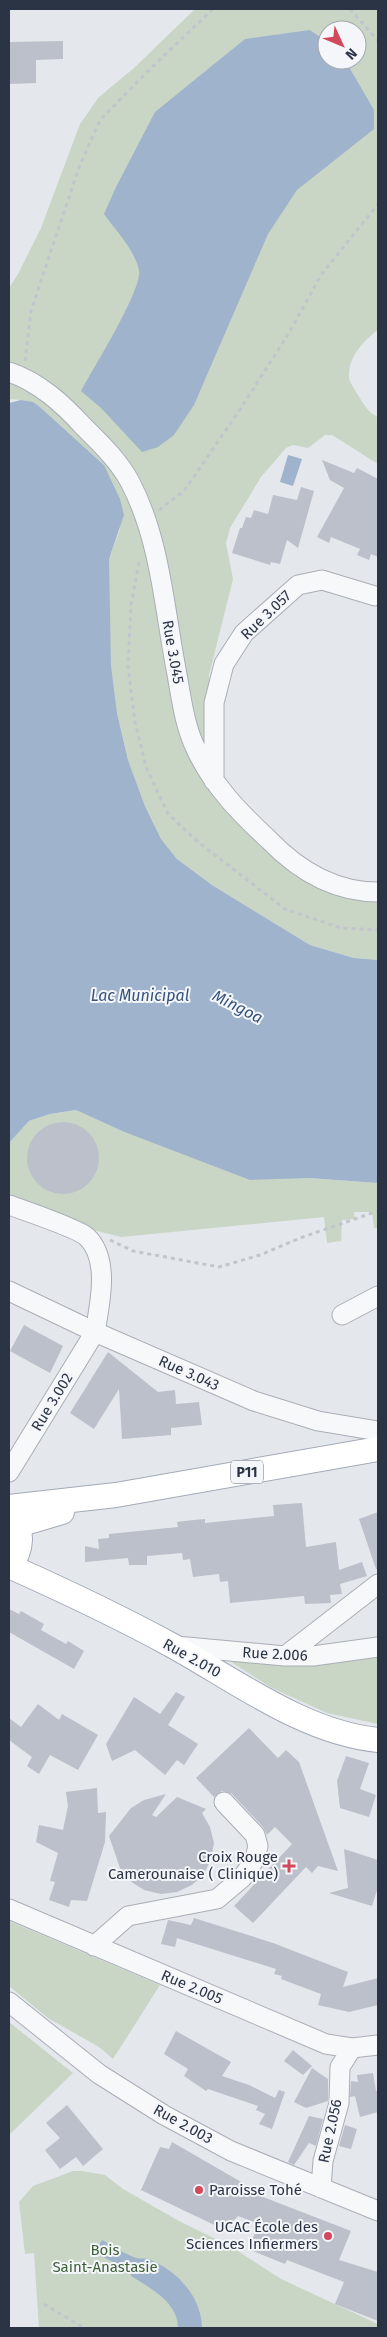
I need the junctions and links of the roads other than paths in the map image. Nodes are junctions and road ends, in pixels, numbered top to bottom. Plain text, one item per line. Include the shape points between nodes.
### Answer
1 (16, 374) edge
2 (375, 596) dead end
3 (214, 782) junction
4 (378, 892) edge
5 (9, 1205) edge
6 (9, 1291) edge
7 (378, 1296) edge
8 (342, 1315) dead end
9 (94, 1332) junction
10 (378, 1431) edge
11 (378, 1449) edge
12 (9, 1472) edge
13 (12, 1537) edge
14 (378, 1584) edge
15 (171, 1645) junction
16 (378, 1647) edge
17 (285, 1656) junction
18 (378, 1740) edge
19 (224, 1802) dead end
20 (9, 1909) edge
21 (94, 1946) junction
22 (9, 2002) edge
23 (378, 2045) edge
24 (352, 2048) junction
25 (321, 2188) junction
26 (378, 2211) edge

1 - 3 street, Rue 3.045 via 53,396 114,457 130,481 157,556 182,702 195,748
2 - 3 street, Rue 3.057 via 322,580 298,585 244,633 224,664 214,703
3 - 4 street, Rue 3.045 via 224,796 292,863 339,887
5 - 9 street via 86,1235 98,1250 101,1269
6 - 9 street, Rue 3.043
7 - 8 street
9 - 10 street, Rue 3.043 via 254,1401 318,1421
9 - 12 street, Rue 3.002
11 - 13 main road, P11 via 116,1495
13 - 15 main road, Rue 2.010 via 63,1590
14 - 17 street
15 - 17 street, Rue 2.006
15 - 18 main road, Rue 2.010 via 290,1712 329,1730
16 - 17 street, Rue 2.006 via 313,1656
19 - 21 street via 255,1835 258,1846 255,1859 242,1878 217,1899 128,1916
20 - 21 street, Rue 2.005
21 - 24 street, Rue 2.005 via 326,2044
22 - 25 street, Rue 2.003 via 99,2074 164,2114 231,2151
23 - 24 street, Rue 2.005
24 - 25 street, Rue 2.056 via 340,2067 339,2103 322,2161
25 - 26 street, Rue 2.003

